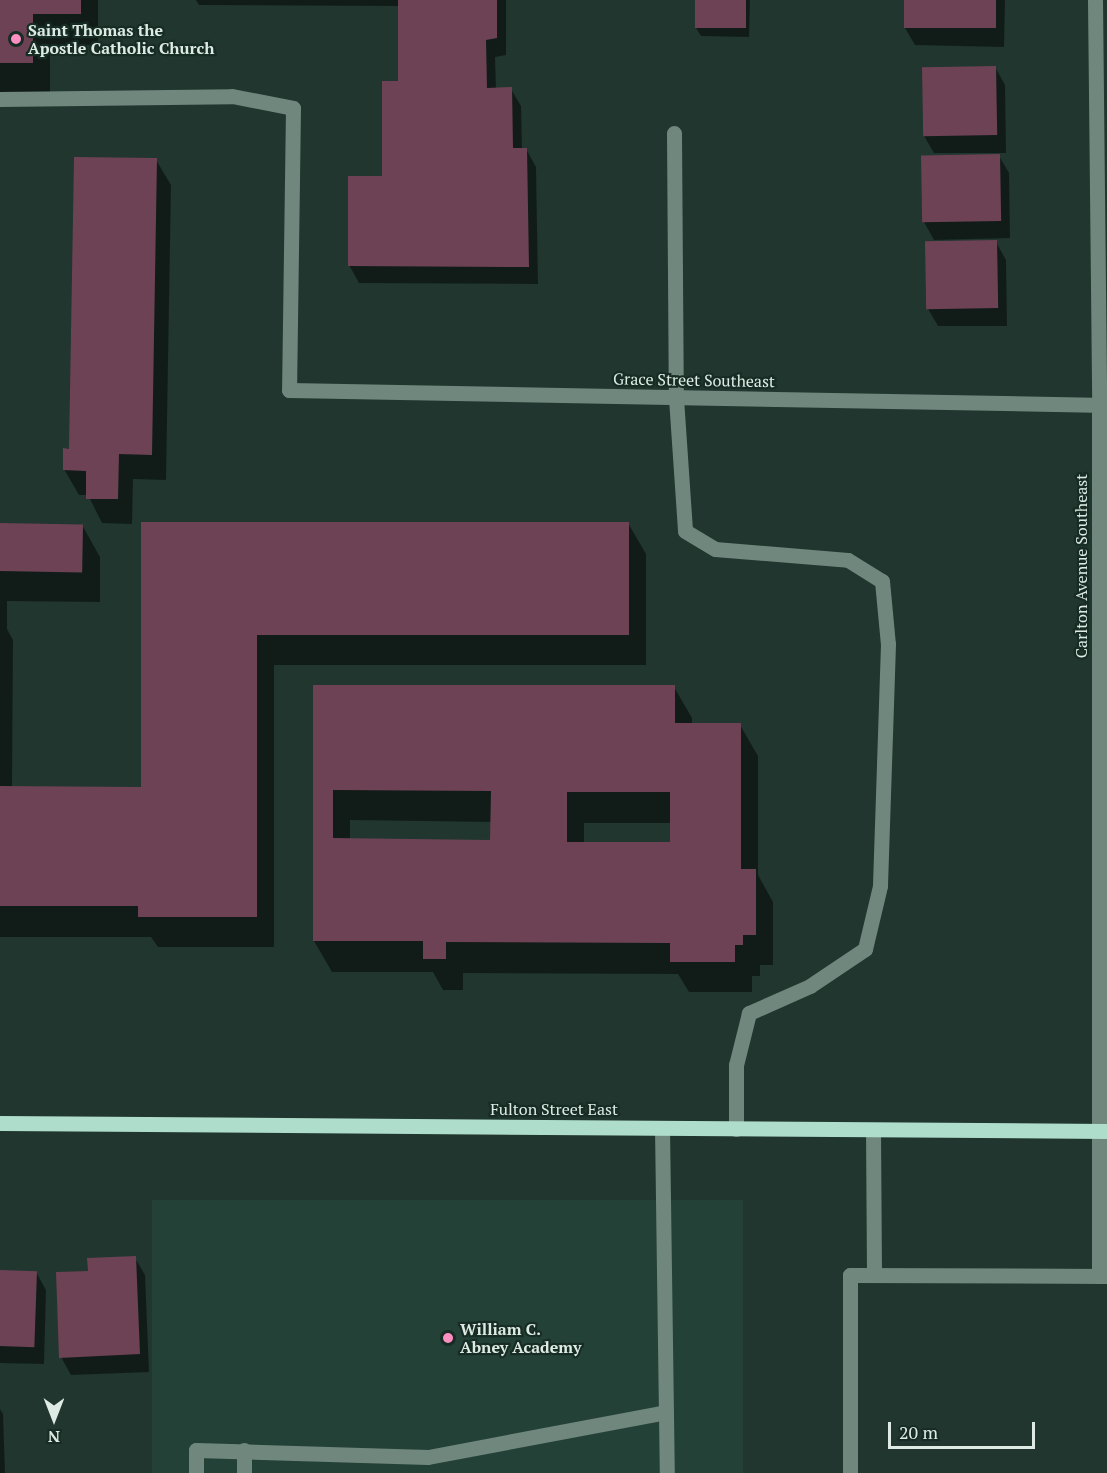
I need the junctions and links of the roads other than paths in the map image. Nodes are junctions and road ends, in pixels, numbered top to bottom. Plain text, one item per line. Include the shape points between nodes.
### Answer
1 (1095, 0) edge
2 (0, 99) edge
3 (674, 133) dead end
4 (676, 398) junction
5 (1103, 405) edge
6 (0, 1124) edge
7 (662, 1128) junction
8 (736, 1129) junction
9 (873, 1130) junction
10 (1104, 1131) edge
11 (874, 1275) junction
12 (1103, 1276) edge
13 (666, 1412) junction
14 (244, 1450) junction
15 (196, 1473) edge
16 (244, 1473) edge
17 (667, 1473) edge
18 (850, 1473) edge

1 - 5 street, Carlton Avenue Southeast
2 - 4 street, Grace Street Southeast via 232,96 293,108 289,390
3 - 4 street
4 - 5 street, Grace Street Southeast
4 - 8 street via 685,531 715,549 848,560 882,581 888,644 880,886 865,949 810,986 748,1012 736,1065
5 - 10 street, Carlton Avenue Southeast
6 - 7 main road, Fulton Street East
7 - 8 main road, Fulton Street East
7 - 13 street
8 - 9 main road, Fulton Street East
9 - 10 main road, Fulton Street East
9 - 11 street
10 - 12 street, Carlton Avenue Southeast
11 - 12 street
11 - 18 street via 850,1275
13 - 14 street via 428,1457
13 - 17 street
14 - 15 street via 196,1450
14 - 16 street

